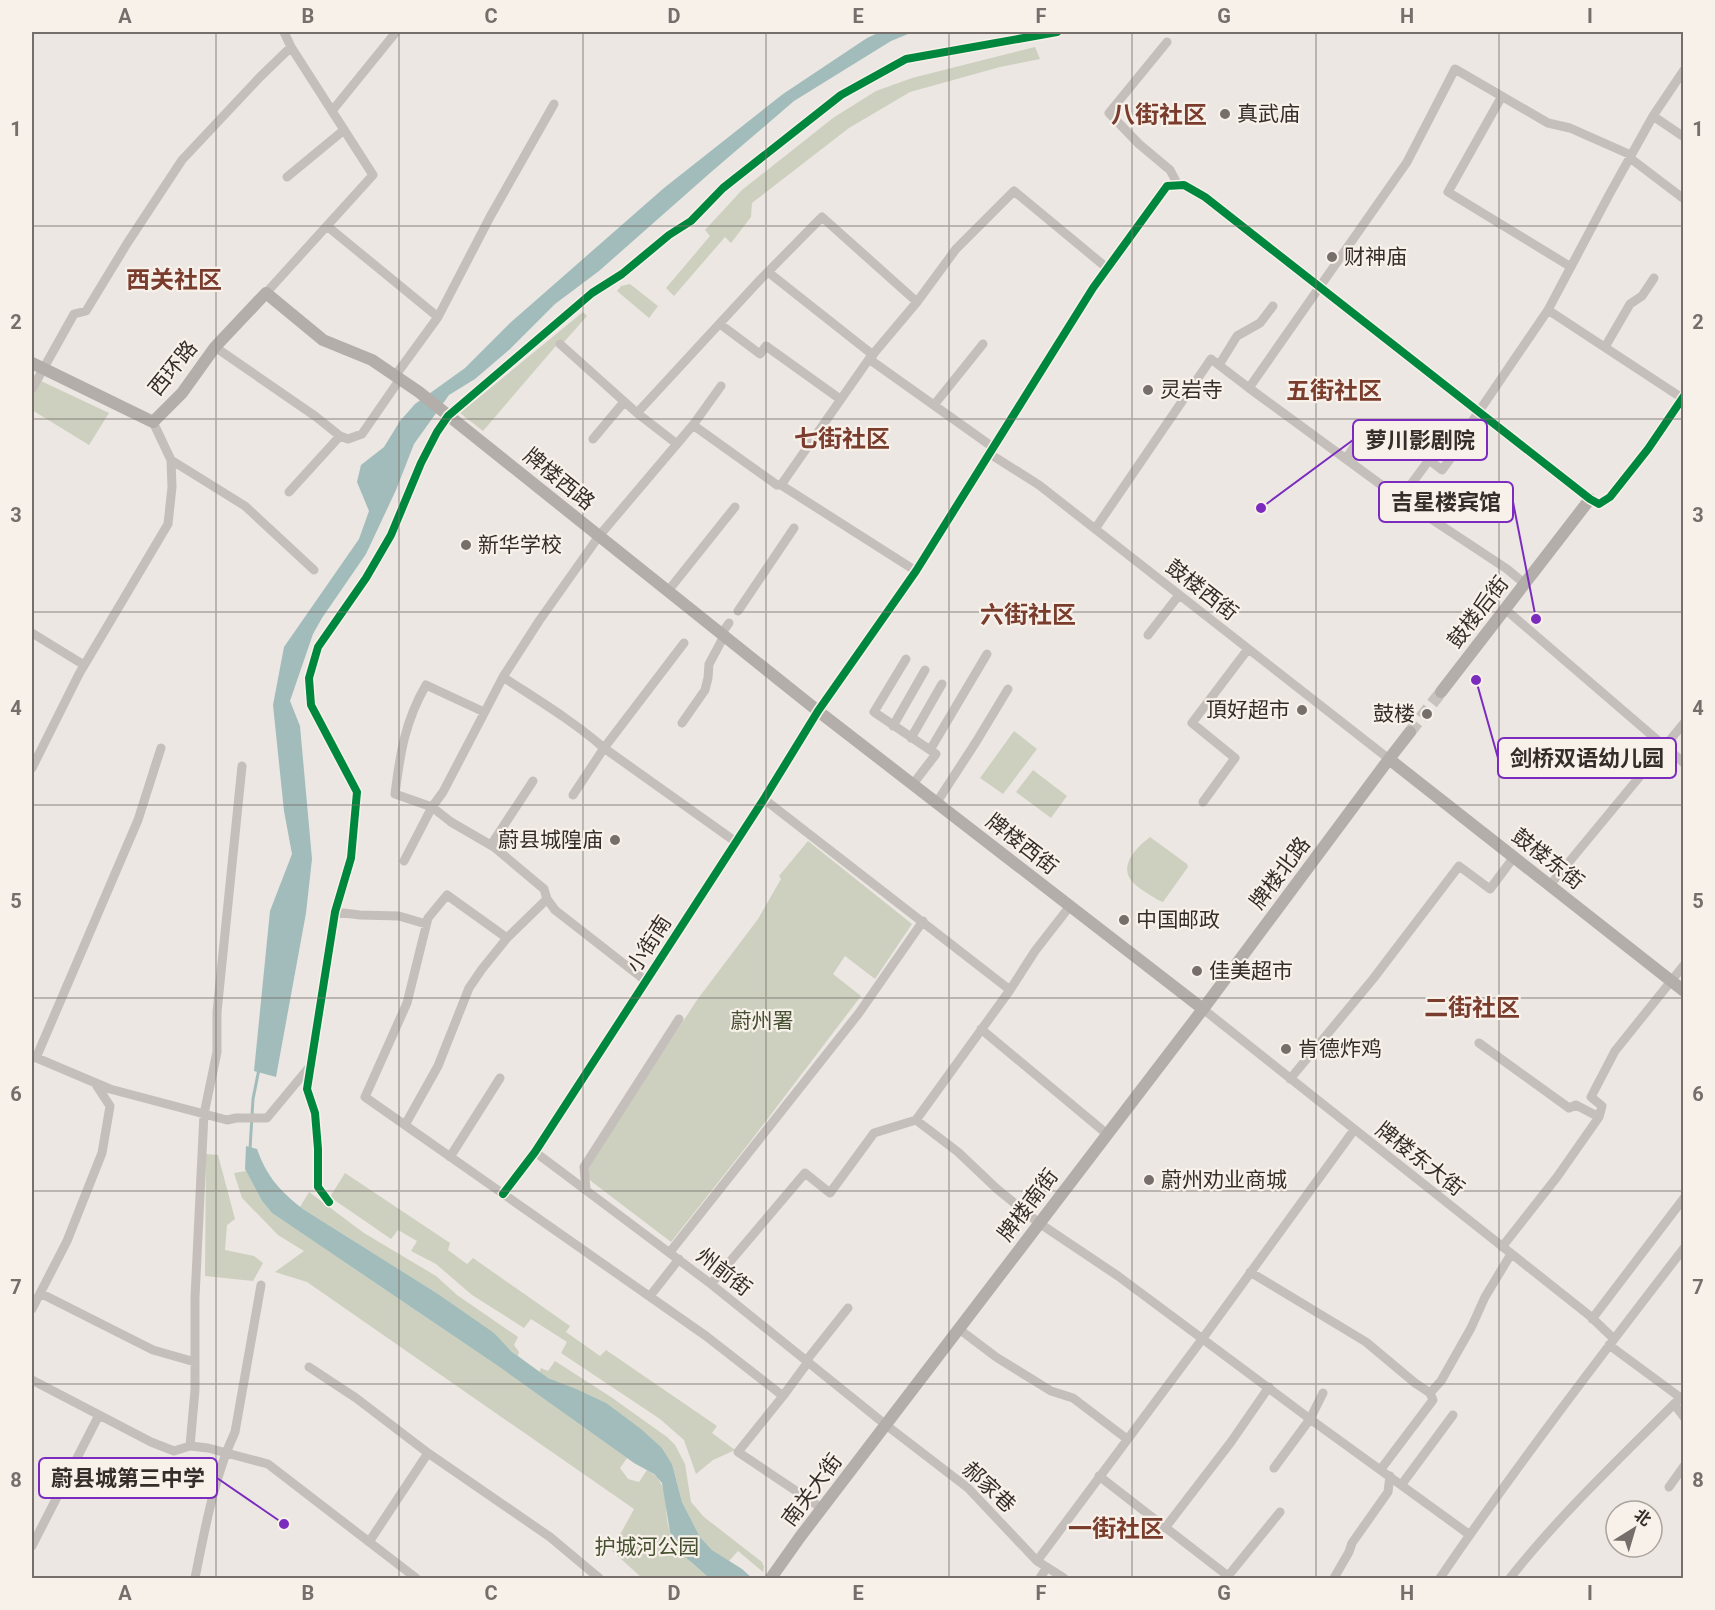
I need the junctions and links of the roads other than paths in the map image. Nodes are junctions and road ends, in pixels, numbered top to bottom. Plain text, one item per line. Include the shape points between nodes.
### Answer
1 (284, 32) edge
2 (396, 32) edge
3 (1057, 32) edge
4 (1167, 42) dead end
5 (291, 48) junction
6 (1683, 70) edge
7 (1502, 96) junction
8 (554, 104) dead end
9 (332, 111) junction
10 (1653, 117) junction
11 (344, 130) junction
12 (1683, 137) edge
13 (1631, 156) junction
14 (287, 177) dead end
15 (1178, 185) junction
16 (1683, 199) edge
17 (327, 226) junction
18 (1571, 267) junction
19 (1107, 268) junction
20 (768, 272) junction
21 (1654, 278) dead end
22 (1321, 288) junction
23 (266, 293) junction
24 (917, 302) junction
25 (1273, 306) dead end
26 (1548, 310) junction
27 (438, 317) junction
28 (720, 324) junction
29 (560, 344) dead end
30 (983, 344) dead end
31 (215, 347) junction
32 (1605, 347) junction
33 (871, 357) junction
34 (32, 363) edge
35 (1219, 365) junction
36 (44, 369) junction
37 (398, 378) junction
38 (721, 386) dead end
39 (1249, 388) junction
40 (32, 389) edge
41 (1683, 397) edge
42 (840, 399) junction
43 (624, 402) junction
44 (934, 405) junction
45 (1480, 412) junction
46 (637, 413) junction
47 (447, 415) junction
48 (153, 422) junction
49 (693, 425) junction
50 (1368, 425) dead end
51 (340, 436) junction
52 (593, 440) dead end
53 (677, 444) junction
54 (992, 451) junction
55 (1346, 459) junction
56 (171, 460) junction
57 (781, 484) junction
58 (289, 492) dead end
59 (1401, 498) junction
60 (1590, 499) junction
61 (735, 507) dead end
62 (794, 528) dead end
63 (1095, 529) junction
64 (599, 536) junction
65 (314, 570) dead end
66 (916, 571) junction
67 (1525, 584) junction
68 (668, 591) junction
69 (1179, 595) junction
70 (1505, 609) junction
71 (738, 611) dead end
72 (725, 631) junction
73 (32, 633) edge
74 (1148, 635) dead end
75 (684, 643) dead end
76 (1248, 649) junction
77 (987, 654) dead end
78 (906, 659) dead end
79 (84, 665) junction
80 (925, 670) dead end
81 (503, 677) junction
82 (942, 684) dead end
83 (1008, 689) dead end
84 (1441, 692) tunnel mouth
85 (818, 711) junction
86 (484, 712) junction
87 (682, 723) dead end
88 (1683, 723) edge
89 (893, 726) junction
90 (1410, 732) tunnel mouth
91 (911, 738) junction
92 (1664, 745) junction
93 (160, 748) dead end
94 (604, 748) junction
95 (930, 750) junction
96 (1389, 759) junction
97 (1683, 763) edge
98 (242, 766) dead end
99 (32, 768) edge
100 (533, 781) dead end
101 (913, 784) junction
102 (573, 795) dead end
103 (764, 800) junction
104 (936, 802) junction
105 (1203, 802) dead end
106 (432, 807) junction
107 (736, 842) junction
108 (490, 845) junction
109 (1514, 857) junction
110 (404, 861) dead end
111 (1550, 885) junction
112 (547, 899) junction
113 (1070, 906) junction
114 (335, 912) junction
115 (923, 921) junction
116 (426, 924) junction
117 (507, 938) junction
118 (1683, 965) edge
119 (646, 981) junction
120 (1672, 981) junction
121 (1010, 990) junction
122 (1683, 991) edge
123 (1203, 1009) junction
124 (679, 1019) dead end
125 (981, 1029) junction
126 (1479, 1043) dead end
127 (34, 1057) edge
128 (311, 1065) junction
129 (500, 1078) dead end
130 (1290, 1079) junction
131 (95, 1083) junction
132 (204, 1114) junction
133 (1599, 1117) junction
134 (916, 1120) junction
135 (405, 1125) junction
136 (1354, 1130) junction
137 (1107, 1134) junction
138 (535, 1152) junction
139 (450, 1157) junction
140 (586, 1190) junction
141 (503, 1194) junction
142 (1683, 1198) edge
143 (329, 1202) dead end
144 (1039, 1223) junction
145 (1502, 1247) junction
146 (1683, 1248) edge
147 (670, 1252) junction
148 (1511, 1254) junction
149 (679, 1259) junction
150 (1250, 1272) junction
151 (711, 1284) junction
152 (261, 1285) dead end
153 (40, 1293) junction
154 (650, 1296) junction
155 (848, 1308) dead end
156 (32, 1309) edge
157 (1592, 1319) junction
158 (959, 1329) junction
159 (1203, 1338) junction
160 (1612, 1342) junction
161 (195, 1362) junction
162 (807, 1362) junction
163 (309, 1367) dead end
164 (32, 1380) edge
165 (1269, 1387) junction
166 (1323, 1393) dead end
167 (1430, 1393) junction
168 (783, 1396) junction
169 (1680, 1399) edge
170 (99, 1414) junction
171 (1453, 1415) dead end
172 (1683, 1417) edge
173 (1310, 1419) junction
174 (886, 1425) junction
175 (1127, 1439) junction
176 (190, 1446) junction
177 (226, 1452) junction
178 (428, 1453) junction
179 (1683, 1466) edge
180 (1274, 1468) dead end
181 (1381, 1469) junction
182 (1099, 1476) junction
183 (1390, 1476) junction
184 (1402, 1484) junction
185 (1669, 1487) dead end
186 (823, 1509) junction
187 (1280, 1512) dead end
188 (1165, 1528) junction
189 (1470, 1535) junction
190 (369, 1542) junction
191 (32, 1546) edge
192 (1037, 1561) junction
193 (1047, 1567) junction
194 (1229, 1577) edge
195 (195, 1578) edge
196 (416, 1578) edge
197 (599, 1578) edge
198 (771, 1578) edge
199 (1040, 1578) edge
200 (1064, 1578) edge
201 (1334, 1578) edge
202 (1440, 1578) edge
203 (1510, 1578) edge

1 - 5 street
2 - 9 street
3 - 47 street via 906,59 841,95 723,188 691,221 592,293
4 - 15 street via 1109,113 1170,170
5 - 9 street
5 - 36 street via 182,160 86,311 74,314
6 - 10 street
7 - 13 street via 1548,123 1570,128
7 - 18 street via 1448,192
7 - 22 street via 1455,69 1407,162
8 - 27 street
9 - 11 street
10 - 12 street
10 - 13 street
11 - 14 street
11 - 17 street via 373,175
13 - 16 street
13 - 18 street
15 - 19 street, 小街南 via 1167,186
15 - 22 street via 1205,197
17 - 23 street
17 - 27 street
18 - 26 street
19 - 24 street via 1014,191 956,249
19 - 54 street, 小街南
20 - 24 street via 822,217
20 - 28 street
20 - 33 street, 鼓楼西街 via 820,311
21 - 32 street via 1642,296 1630,304
22 - 39 street
22 - 45 street
23 - 31 main road, 西环路
23 - 37 main road, 牌楼西路 via 323,340 372,360
24 - 33 street
25 - 35 street via 1260,323 1237,336
26 - 32 street
26 - 45 street
27 - 37 street
28 - 42 street via 760,354 766,346
28 - 46 street
29 - 43 street
30 - 44 street
31 - 48 main road, 西环路 via 182,393
31 - 51 street
32 - 41 street
33 - 42 street
33 - 44 street, 鼓楼西街
34 - 36 main road, 西环路
35 - 39 street
35 - 63 street via 1211,359
36 - 40 street
36 - 48 main road, 西环路
37 - 47 main road, 牌楼西路
37 - 51 street via 362,434 348,440
38 - 49 street
39 - 55 street
41 - 60 street via 1610,496 1599,504
42 - 57 street
43 - 46 street
43 - 52 street
44 - 54 street, 鼓楼西街
45 - 59 street via 1442,470 1429,460
45 - 60 street
46 - 53 street
47 - 64 main road, 牌楼西路
47 - 114 street via 420,463 392,535 318,647 309,678 310,705 357,792 351,858
48 - 56 street
49 - 53 street
49 - 57 street via 777,485
50 - 55 street
51 - 58 street
53 - 64 street
54 - 63 street, 鼓楼西街
54 - 66 street, 小街南
55 - 59 street
56 - 65 street via 245,506
56 - 79 street via 168,524
57 - 66 street
59 - 67 street
60 - 67 main road, 鼓楼后街
61 - 68 street
62 - 71 street
63 - 69 street, 鼓楼西街
64 - 68 main road, 牌楼西路
64 - 81 street
66 - 85 street, 小街南
67 - 70 main road, 鼓楼后街
68 - 72 main road, 牌楼西路
69 - 74 street
69 - 76 street, 鼓楼西街
70 - 84 main road, 鼓楼后街
70 - 92 street
72 - 85 main road, 牌楼西路
72 - 87 street via 709,664 705,690
73 - 79 street
75 - 94 street
76 - 96 street, 鼓楼西街
76 - 105 street via 1191,723 1236,759
77 - 95 street
78 - 89 street via 874,712
79 - 99 street
80 - 89 street
81 - 86 street
81 - 94 street via 562,714
82 - 91 street
83 - 104 street
85 - 101 main road, 牌楼西街
85 - 103 street, 小街南
86 - 106 street
86 - 106 street via 426,685 422,692 400,752 395,794
88 - 92 street
89 - 91 street
90 - 96 main road
91 - 95 street
92 - 97 street
92 - 111 street
93 - 127 street via 138,820
94 - 102 street
94 - 107 street
95 - 101 street via 936,754
96 - 109 main road, 鼓楼东街
96 - 123 main road, 牌楼北路
98 - 132 street via 217,1012 217,1052
100 - 108 street
101 - 104 main road, 牌楼西街
103 - 107 street, 小街南
103 - 115 street
104 - 113 main road, 牌楼西街
106 - 108 street
106 - 110 street
107 - 119 street, 小街南
108 - 112 street via 544,889
109 - 111 main road, 鼓楼东街
109 - 130 street via 1490,889 1460,866
111 - 120 main road, 鼓楼东街
112 - 117 street
112 - 119 street via 555,910
113 - 121 street
113 - 123 main road, 牌楼西街
114 - 116 street via 399,916
114 - 128 street
115 - 121 street
115 - 147 street via 860,1013
116 - 117 street via 447,895
116 - 135 street via 407,1003 365,1097
117 - 135 street via 470,988 438,1066
118 - 120 street
119 - 138 street, 小街南
120 - 122 main road, 鼓楼东街
120 - 133 street via 1616,1051 1591,1097 1602,1106
121 - 125 street
123 - 130 street, 牌楼东大街
123 - 137 main road, 牌楼南街
124 - 140 street via 584,1167
125 - 134 street
125 - 137 street
126 - 133 street via 1569,1108 1576,1105
127 - 131 street
128 - 132 street via 267,1118 227,1120
128 - 143 street via 308,1089 315,1113 318,1187
129 - 139 street
130 - 136 street, 牌楼东大街
131 - 132 street
131 - 153 street via 110,1106 102,1153 67,1240
132 - 161 street
133 - 145 street
134 - 144 street
134 - 151 street via 874,1133 830,1193 805,1173
135 - 139 street
136 - 145 street, 牌楼东大街
136 - 150 street
137 - 144 main road, 牌楼南街
138 - 140 street, 州前街
138 - 141 street, 小街南
139 - 141 street
140 - 147 street, 州前街
141 - 154 street
142 - 157 street
144 - 158 main road, 牌楼南街
144 - 159 street
145 - 148 street, 牌楼东大街
146 - 160 street
147 - 149 street, 州前街
148 - 157 street, 牌楼东大街
148 - 167 street via 1441,1381
149 - 151 street, 州前街
149 - 154 street
150 - 159 street
150 - 167 street via 1366,1342
151 - 162 street, 州前街
152 - 177 street via 235,1432
153 - 156 street
153 - 161 street via 153,1350
154 - 168 street
155 - 162 street
157 - 160 street, 牌楼东大街
158 - 174 main road, 牌楼南街
158 - 175 street via 1051,1391 1073,1398
159 - 165 street
159 - 175 street
160 - 169 street, 牌楼东大街
160 - 189 street
161 - 176 street
162 - 168 street
162 - 174 street, 州前街
163 - 178 street
164 - 170 street
165 - 173 street
165 - 188 street
166 - 173 street
167 - 181 street via 1433,1400
168 - 186 street via 738,1452
169 - 172 street, 牌楼东大街
169 - 203 street
170 - 176 street via 174,1451
170 - 191 street
171 - 184 street
173 - 180 street
173 - 181 street
174 - 186 main road, 南关大街
174 - 192 street, 郝家巷 via 968,1488
175 - 182 street
176 - 177 street
177 - 190 street via 268,1464
177 - 195 street
178 - 190 street
178 - 197 street via 550,1537
179 - 185 street
181 - 183 street
182 - 188 street
182 - 192 street
183 - 184 street
183 - 201 street via 1388,1492 1352,1543
184 - 189 street
186 - 198 main road, 南关大街
187 - 194 street
188 - 194 street
189 - 202 street
190 - 196 street
192 - 193 street, 郝家巷
193 - 199 street
193 - 200 street, 郝家巷

